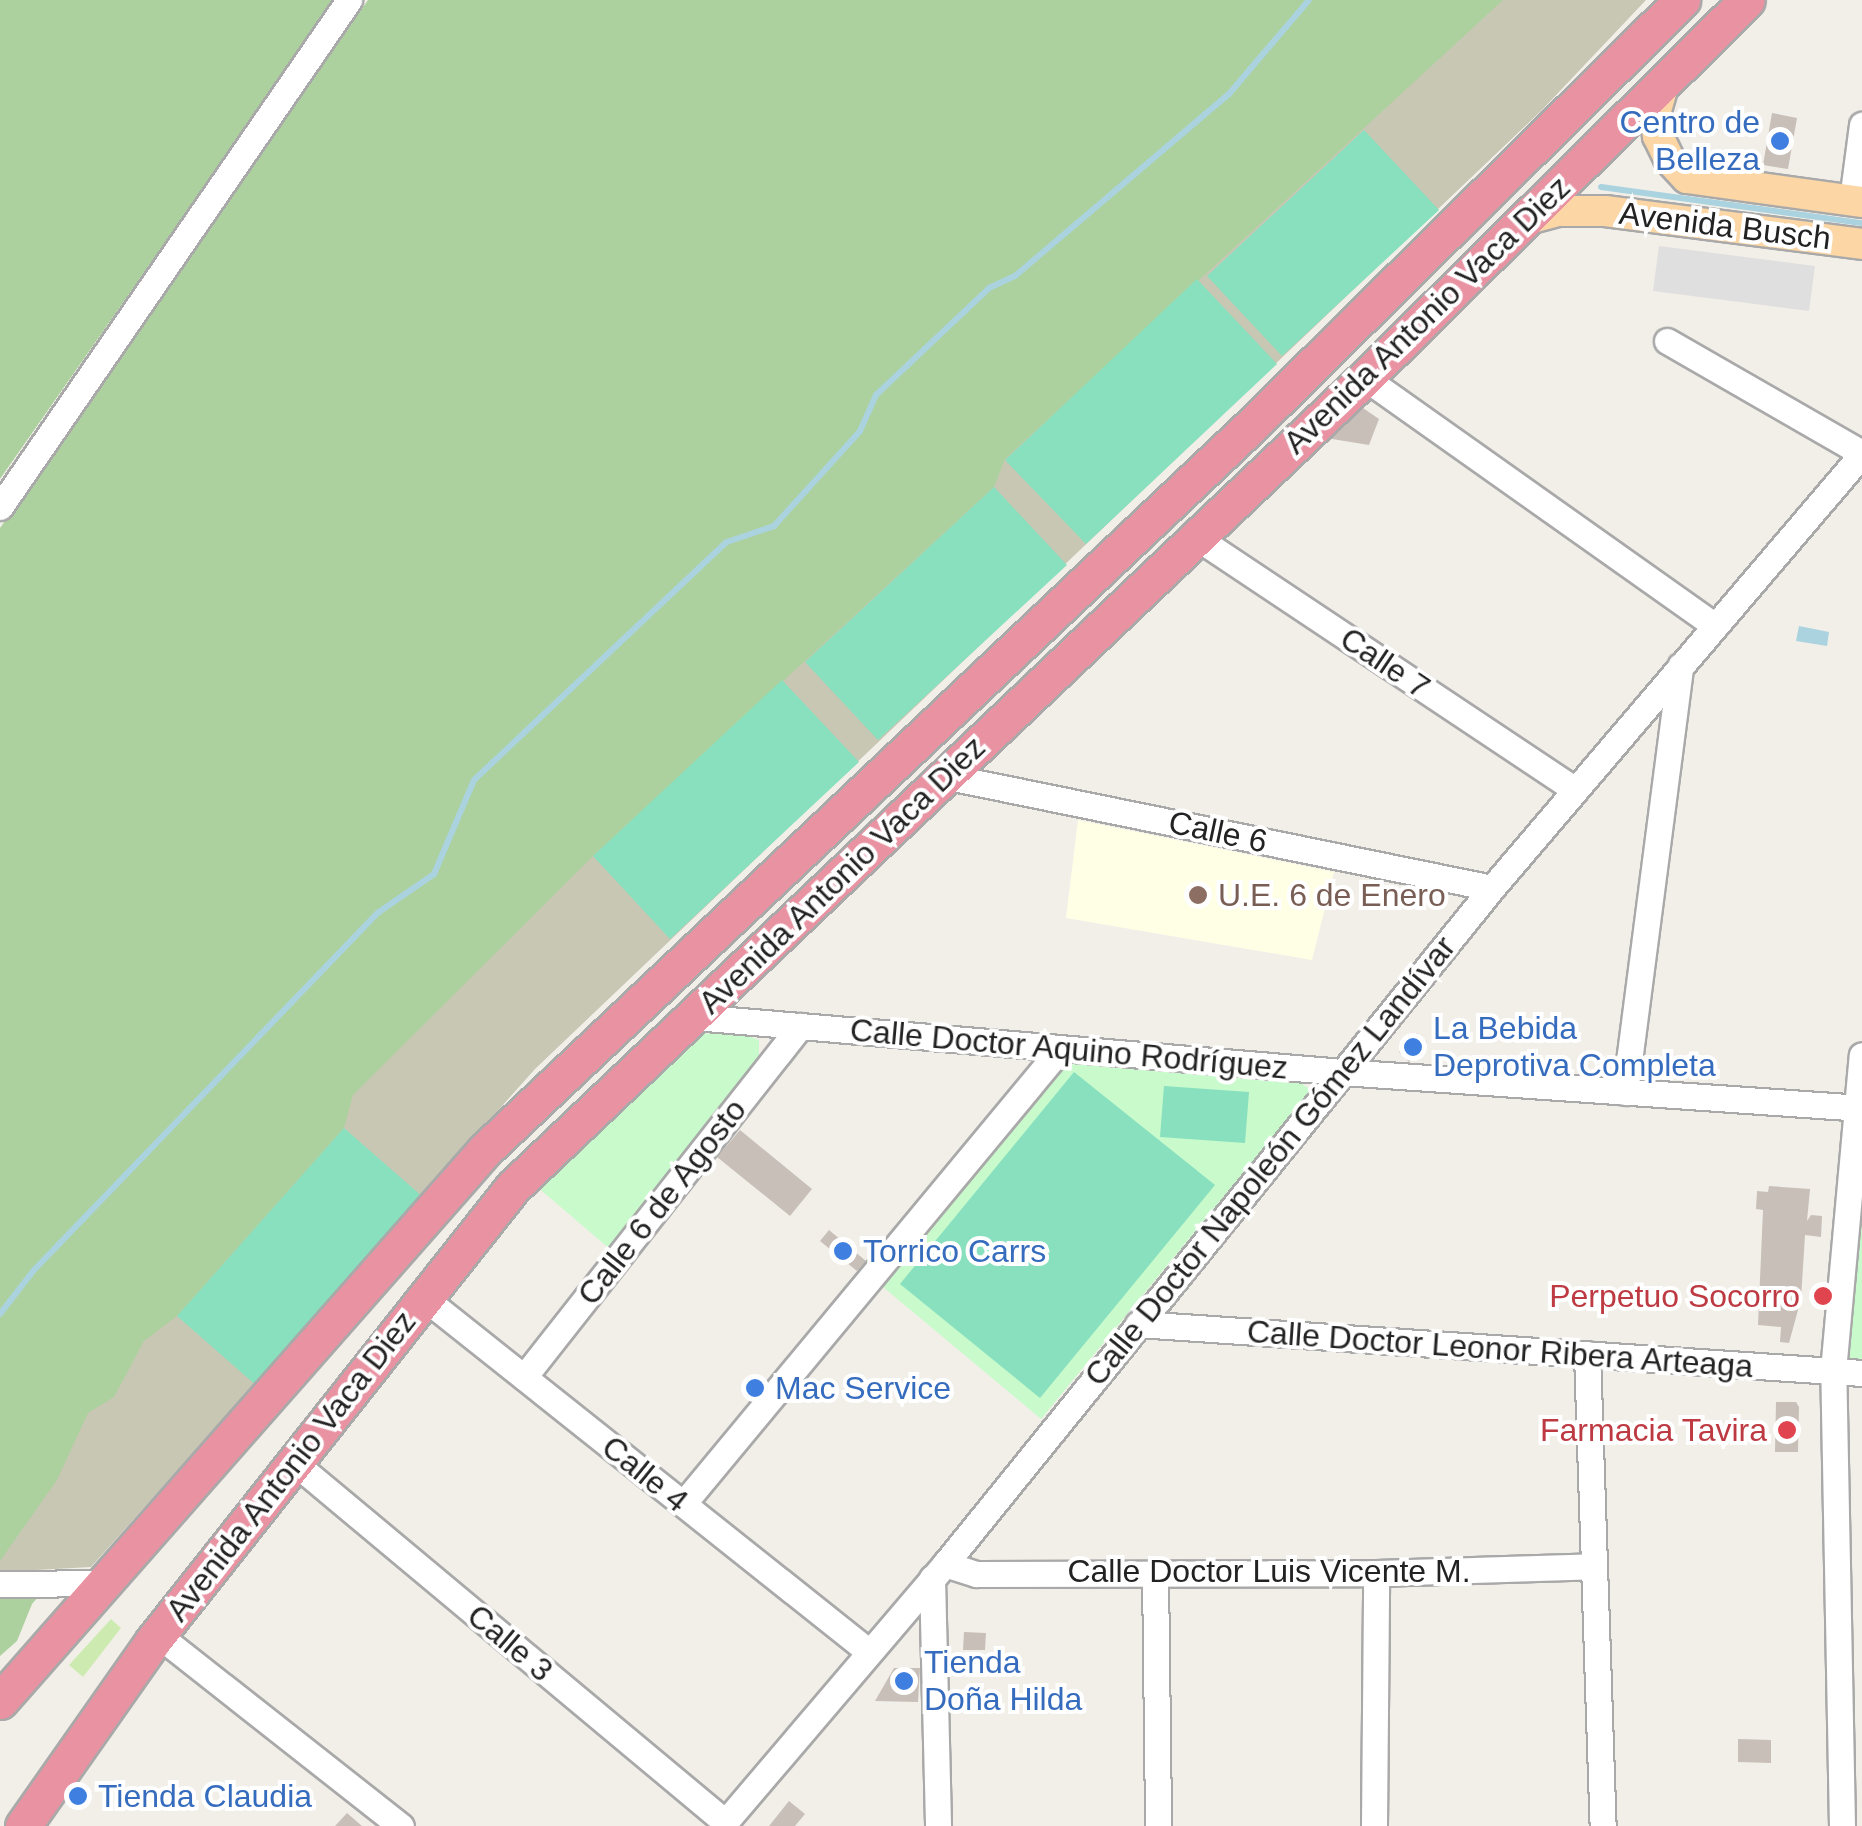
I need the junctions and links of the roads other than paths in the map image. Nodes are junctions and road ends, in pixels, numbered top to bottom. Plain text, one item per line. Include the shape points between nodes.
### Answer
1 (349, 0) edge
2 (1682, 0) edge
3 (1747, 0) edge
4 (1663, 86) junction
5 (1862, 125) edge
6 (1857, 201) edge
7 (1528, 218) junction
8 (1862, 244) edge
9 (1667, 341) dead end
10 (1365, 378) junction
11 (1252, 425) junction
12 (1862, 453) edge
13 (0, 507) edge
14 (1196, 537) junction
15 (1714, 626) junction
16 (1680, 664) junction
17 (944, 776) junction
18 (1575, 790) junction
19 (1492, 888) junction
20 (694, 1017) junction
21 (800, 1026) junction
22 (1061, 1048) junction
23 (1862, 1055) edge
24 (1342, 1072) junction
25 (1625, 1092) junction
26 (1858, 1108) edge
27 (423, 1296) junction
28 (1138, 1324) junction
29 (1586, 1354) junction
30 (1833, 1371) junction
31 (1862, 1373) edge
32 (524, 1377) junction
33 (296, 1464) junction
34 (683, 1504) junction
35 (1594, 1566) junction
36 (938, 1571) junction
37 (1155, 1572) junction
38 (1376, 1573) junction
39 (106, 1583) junction
40 (0, 1584) edge
41 (158, 1635) junction
42 (868, 1650) junction
43 (0, 1701) edge
44 (37, 1821) edge
45 (723, 1824) edge
46 (400, 1826) edge
47 (938, 1826) edge
48 (1158, 1826) edge
49 (1374, 1826) edge
50 (1603, 1826) edge
51 (1842, 1826) edge

1 - 13 street
2 - 11 highway, Avenida Antonio Vaca Diez
3 - 4 highway, Avenida Antonio Vaca Diez
4 - 6 main road, Avenida Busch via 1658,136 1687,178
4 - 7 highway, Avenida Antonio Vaca Diez
5 - 6 street
7 - 8 main road, Avenida Busch via 1605,210
7 - 10 highway, Avenida Antonio Vaca Diez
9 - 12 street
10 - 14 highway, Avenida Antonio Vaca Diez
10 - 15 street
11 - 14 highway via 1246,445 1178,511 1179,523
11 - 39 highway, Avenida Antonio Vaca Diez via 485,1150
12 - 15 street, Calle Doctor Napoleón Gómez Landívar
14 - 17 highway, Avenida Antonio Vaca Diez
14 - 18 street, Calle 7
15 - 16 street, Calle Doctor Napoleón Gómez Landívar
16 - 18 street, Calle Doctor Napoleón Gómez Landívar
16 - 25 street
17 - 19 street, Calle 6
17 - 20 highway, Avenida Antonio Vaca Diez
18 - 19 street, Calle Doctor Napoleón Gómez Landívar
19 - 24 street, Calle Doctor Napoleón Gómez Landívar
20 - 21 street, Calle Doctor Aquino Rodríguez
20 - 27 highway, Avenida Antonio Vaca Diez via 513,1187
21 - 22 street, Calle Doctor Aquino Rodríguez
21 - 32 street, Calle 6 de Agosto
22 - 24 street, Calle Doctor Aquino Rodríguez
22 - 34 street
23 - 26 street
24 - 25 street, Calle Doctor Aquino Rodríguez
24 - 28 street, Calle Doctor Napoleón Gómez Landívar
25 - 26 street, Calle Doctor Aquino Rodríguez
26 - 30 street
27 - 32 street, Calle 4
27 - 33 highway, Avenida Antonio Vaca Diez
28 - 29 street, Calle Doctor Leonor Ribera Arteaga
28 - 36 street, Calle Doctor Napoleón Gómez Landívar
29 - 30 street, Calle Doctor Leonor Ribera Arteaga
29 - 35 street
30 - 31 street, Calle Doctor Leonor Ribera Arteaga
30 - 51 street
32 - 34 street, Calle 4
33 - 41 highway, Avenida Antonio Vaca Diez
33 - 45 street, Calle 3
34 - 42 street, Calle 4
35 - 38 street, Calle Doctor Luis Vicente M.
35 - 50 street
36 - 37 street, Calle Doctor Luis Vicente M.
36 - 42 street, Calle Doctor Napoleón Gómez Landívar
36 - 47 street
37 - 38 street, Calle Doctor Luis Vicente M.
37 - 48 street
38 - 49 street
39 - 40 street
39 - 43 highway, Avenida Antonio Vaca Diez
41 - 44 highway, Avenida Antonio Vaca Diez
41 - 46 street
42 - 45 street, Calle Doctor Napoleón Gómez Landívar

